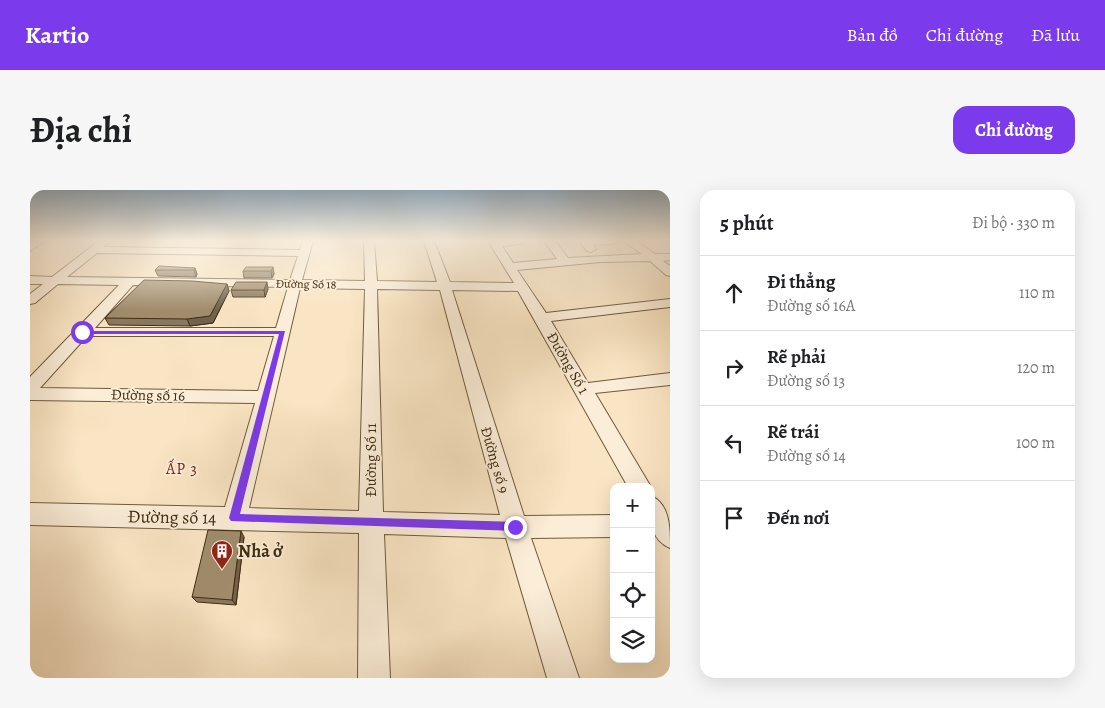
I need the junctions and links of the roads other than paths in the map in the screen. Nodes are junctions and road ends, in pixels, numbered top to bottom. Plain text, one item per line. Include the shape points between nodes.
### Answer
1 (76, 264) edge
2 (301, 264) edge
3 (370, 264) edge
4 (437, 264) edge
5 (507, 264) edge
6 (545, 264) edge
7 (660, 264) edge
8 (509, 267) junction
9 (670, 272) edge
10 (30, 280) edge
11 (56, 280) junction
12 (130, 281) junction
13 (295, 284) junction
14 (371, 285) junction
15 (445, 286) junction
16 (522, 287) junction
17 (30, 300) edge
18 (670, 303) edge
19 (542, 318) junction
20 (82, 332) junction
21 (282, 332) junction
22 (668, 382) edge
23 (30, 388) edge
24 (583, 389) junction
25 (30, 394) edge
26 (266, 397) junction
27 (638, 483) edge
28 (30, 514) edge
29 (234, 518) junction
30 (371, 523) junction
31 (610, 526) edge
32 (515, 527) junction
33 (374, 678) edge
34 (563, 678) edge

1 - 11 street
2 - 13 street
3 - 14 street, Đường Số 11
4 - 15 street, Đường số 9
5 - 8 street, Đường Số 1
6 - 8 street
7 - 9 street
8 - 16 street, Đường Số 1
10 - 11 street, Đường Số 18
11 - 12 street, Đường Số 18
11 - 17 street
12 - 13 street, Đường Số 18
12 - 20 street
13 - 14 street, Đường Số 18
13 - 21 street
14 - 15 street, Đường Số 18
14 - 30 street, Đường Số 11
15 - 16 street, Đường Số 18
15 - 32 street, Đường số 9
16 - 19 street, Đường Số 1
18 - 19 street
19 - 24 street, Đường Số 1
20 - 21 street
20 - 23 street
21 - 26 street
22 - 24 street
24 - 27 street, Đường Số 1
25 - 26 street, Đường số 16
26 - 29 street
28 - 29 street, Đường số 14
29 - 30 street, Đường số 14
30 - 32 street, Đường số 14
30 - 33 street, Đường Số 11
31 - 32 street, Đường số 14
32 - 34 street, Đường số 9

